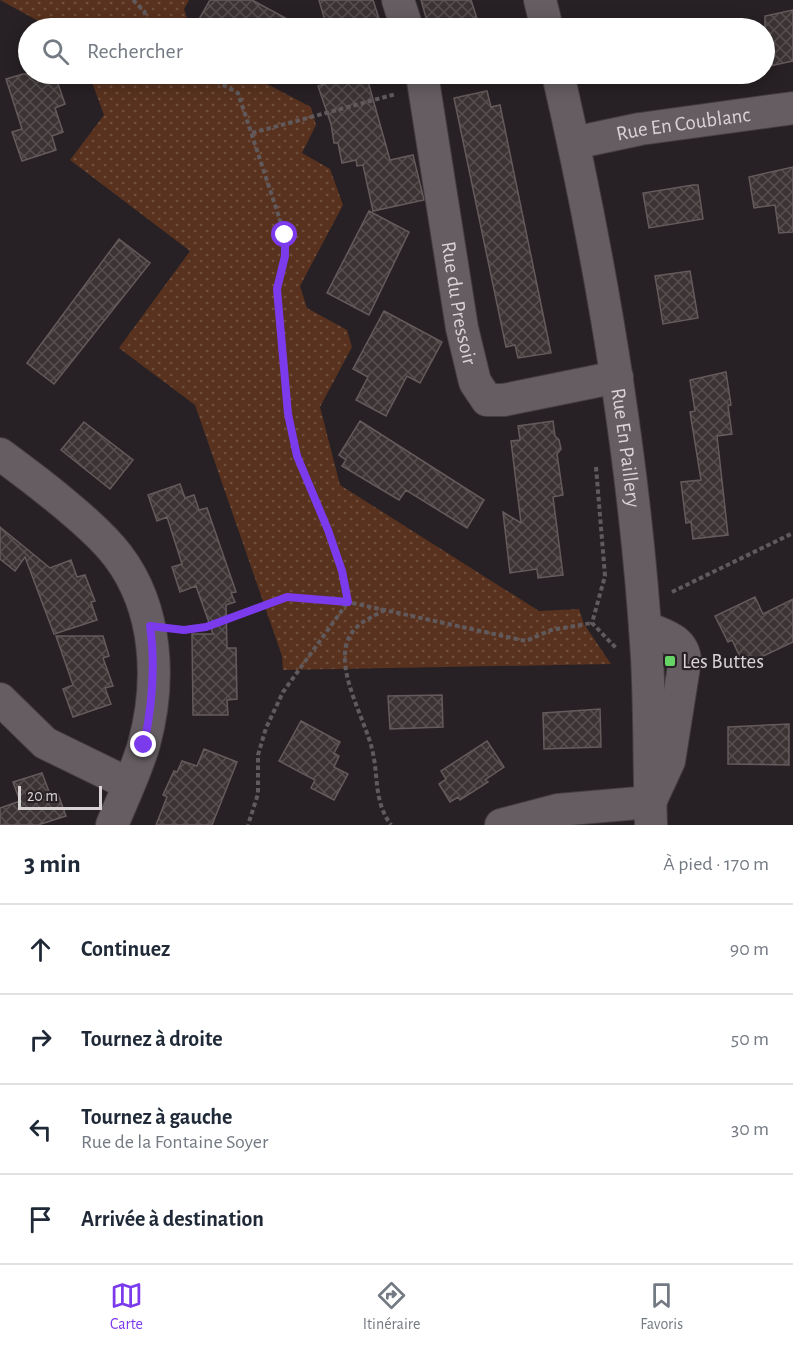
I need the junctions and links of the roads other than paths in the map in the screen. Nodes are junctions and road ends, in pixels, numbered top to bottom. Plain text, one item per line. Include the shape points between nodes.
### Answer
1 (398, 0) edge
2 (540, 0) edge
3 (404, 18) edge
4 (544, 18) edge
5 (425, 84) edge
6 (560, 84) edge
7 (793, 108) edge
8 (574, 143) junction
9 (617, 377) junction
10 (0, 454) edge
11 (0, 699) edge
12 (129, 784) junction
13 (650, 814) edge
14 (112, 825) edge
15 (501, 825) edge

1 - 3 street
2 - 4 street
5 - 9 street, Rue du Pressoir via 462,328 481,394 487,400 504,400
6 - 8 street, Rue En Paillery
7 - 8 street, Rue En Coublanc via 640,129
8 - 9 street, Rue En Paillery
9 - 13 street, Rue En Paillery via 643,617
10 - 12 street via 117,555 142,599 150,626 151,713
11 - 12 street via 45,743
12 - 14 street
13 - 15 street via 558,810

